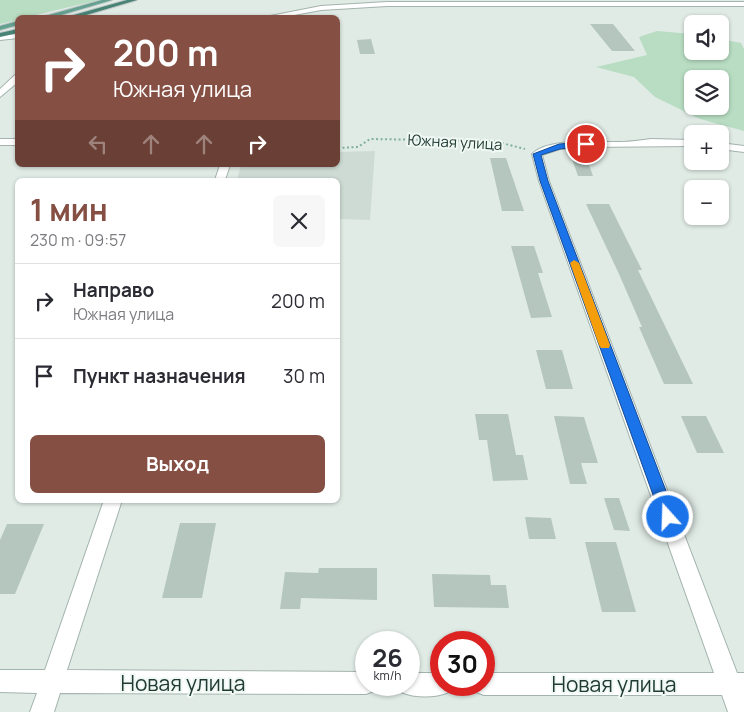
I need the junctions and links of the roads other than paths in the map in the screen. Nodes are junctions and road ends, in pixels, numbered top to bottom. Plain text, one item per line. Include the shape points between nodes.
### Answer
1 (109, 0) edge
2 (133, 0) edge
3 (744, 4) edge
4 (85, 13) junction
5 (52, 15) edge
6 (77, 15) edge
7 (80, 15) edge
8 (280, 15) edge
9 (15, 24) edge
10 (0, 28) edge
11 (15, 31) edge
12 (0, 36) edge
13 (15, 36) edge
14 (15, 80) edge
15 (0, 94) edge
16 (0, 142) edge
17 (15, 142) edge
18 (684, 143) edge
19 (729, 147) edge
20 (744, 149) edge
21 (112, 503) edge
22 (0, 681) edge
23 (52, 682) junction
24 (355, 683) edge
25 (495, 684) edge
26 (737, 684) edge
27 (42, 712) edge
28 (740, 712) edge

1 - 5 main road
2 - 4 highway
3 - 8 street via 364,4
4 - 6 highway
4 - 7 street
9 - 10 main road
11 - 12 highway
12 - 13 street
14 - 15 street
16 - 17 street
18 - 26 street via 559,146 537,154
19 - 20 street
21 - 23 street
22 - 23 street, Новая улица
23 - 24 street, Новая улица
23 - 27 street
25 - 26 street, Новая улица
26 - 28 street

